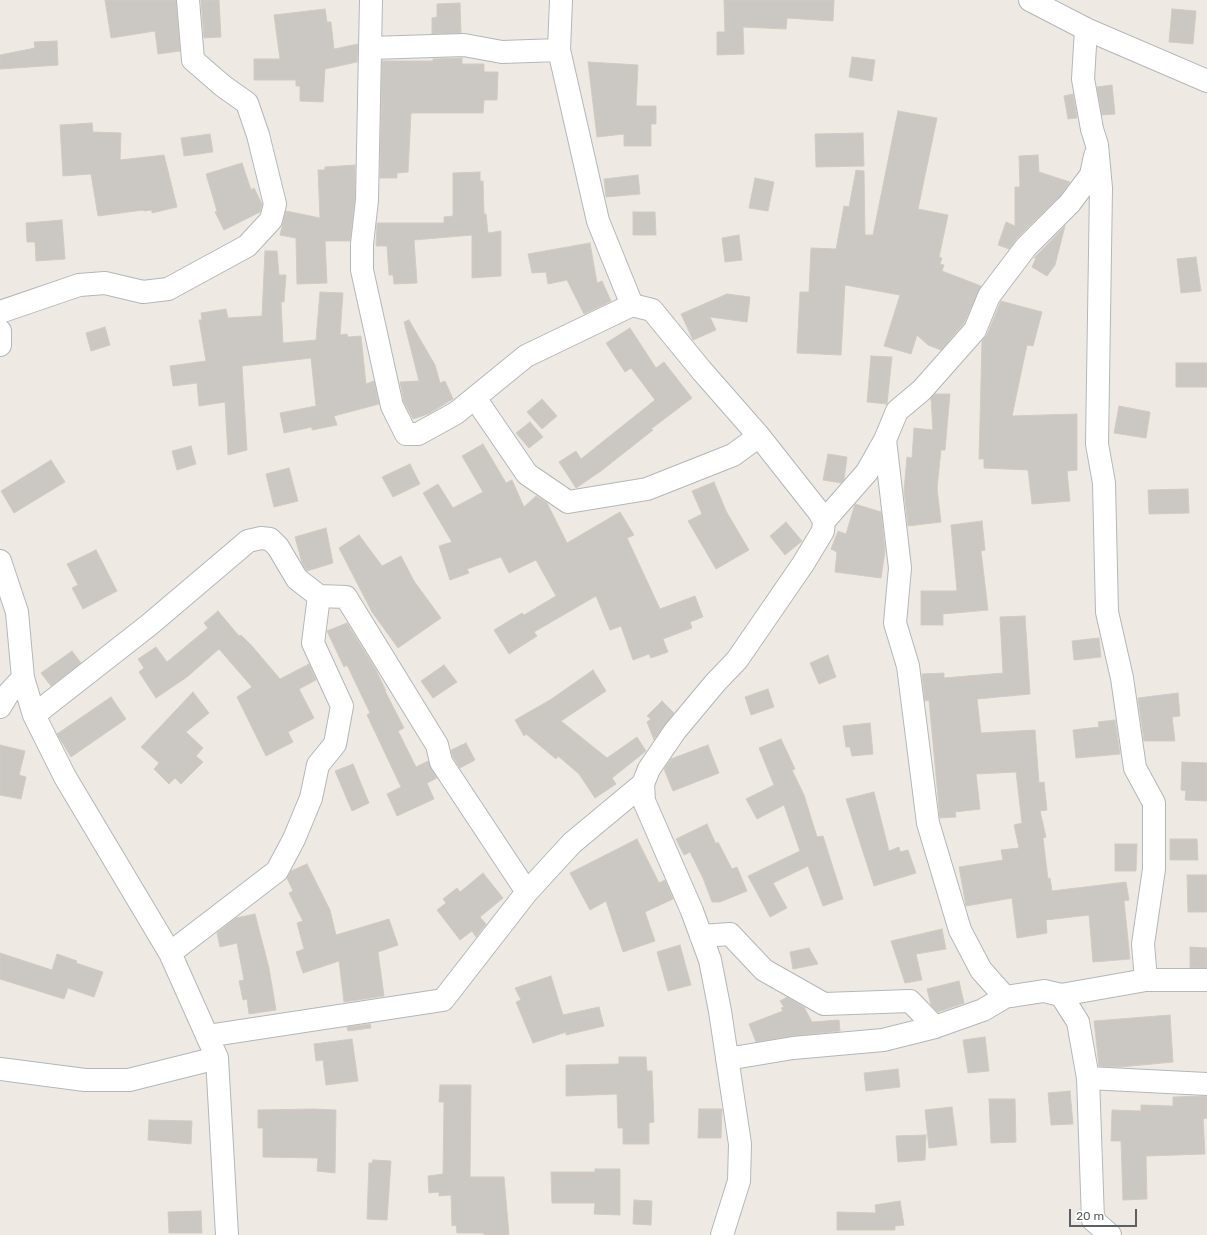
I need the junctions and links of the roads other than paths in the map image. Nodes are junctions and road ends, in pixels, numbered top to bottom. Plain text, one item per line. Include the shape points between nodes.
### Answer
1 (188, 0) edge
2 (371, 0) edge
3 (561, 0) edge
4 (1030, 0) edge
5 (1086, 28) junction
6 (371, 48) junction
7 (560, 50) junction
8 (1207, 81) edge
9 (1097, 145) junction
10 (632, 305) junction
11 (0, 312) edge
12 (0, 331) edge
13 (0, 345) edge
14 (475, 398) junction
15 (759, 436) junction
16 (885, 440) junction
17 (824, 521) junction
18 (0, 561) edge
19 (319, 596) junction
20 (23, 678) junction
21 (0, 707) edge
22 (34, 714) junction
23 (643, 784) junction
24 (527, 892) junction
25 (701, 936) junction
26 (170, 953) junction
27 (1146, 980) junction
28 (1207, 980) edge
29 (1061, 994) junction
30 (1006, 997) junction
31 (935, 1027) junction
32 (207, 1036) junction
33 (217, 1058) junction
34 (727, 1059) junction
35 (0, 1069) edge
36 (1088, 1078) junction
37 (1207, 1084) edge
38 (227, 1235) edge
39 (722, 1235) edge
40 (1110, 1235) edge

1 - 11 street via 193,60 247,103 258,135 275,204 271,220 247,246 168,288 143,292 105,283 79,285
2 - 6 street
3 - 7 street
4 - 5 street
5 - 8 street
5 - 9 street via 1083,79
6 - 7 street via 464,45 502,52
6 - 14 street via 367,200 362,270 392,406 406,434 418,434 456,413
7 - 10 street via 598,221
9 - 16 street via 1091,174 1070,203 1026,247 989,296 975,330 922,390 898,411
9 - 27 street via 1101,188 1097,444 1104,483 1107,612 1122,678 1135,768 1154,803 1154,869 1143,944
10 - 14 street via 526,356
10 - 15 street via 652,310
12 - 13 street
14 - 15 street via 527,474 568,502 646,489 733,455
15 - 17 street
16 - 17 street via 867,472
16 - 30 street via 900,568 894,623 908,666 928,823 960,930 981,970
17 - 23 street via 822,531 803,564 737,660 675,732 649,769
18 - 20 street via 17,612
19 - 22 street via 297,579 278,547 270,539 248,541 149,625
19 - 24 street via 346,598 438,745 441,762
19 - 26 street via 313,643 342,706 335,744 318,765 312,798 277,871
20 - 21 street
20 - 22 street
22 - 26 street via 65,777
23 - 24 street via 572,843
23 - 25 street via 644,802
24 - 32 street via 443,1000
25 - 31 street via 730,934 764,970 824,1004 910,1000
25 - 34 street via 710,960
26 - 32 street
27 - 28 street
27 - 29 street
29 - 30 street via 1044,991
29 - 36 street via 1078,1022
30 - 31 street via 983,1010
31 - 34 street via 884,1040 794,1048
32 - 33 street
33 - 35 street via 129,1080 85,1080
33 - 38 street
34 - 39 street via 740,1144 739,1181
36 - 37 street
36 - 40 street via 1093,1220

